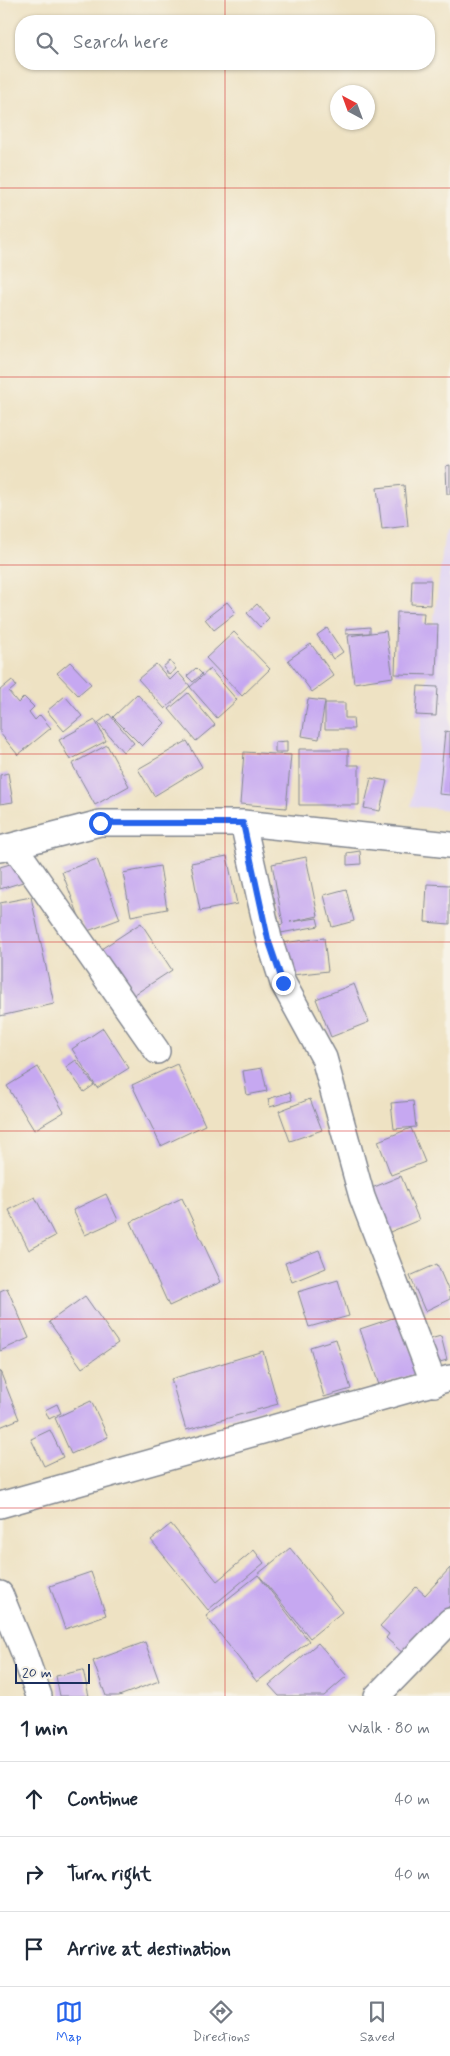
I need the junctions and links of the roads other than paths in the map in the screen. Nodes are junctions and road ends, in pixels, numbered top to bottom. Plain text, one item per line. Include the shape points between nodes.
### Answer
1 (243, 823) junction
2 (450, 845) edge
3 (7, 847) edge
4 (156, 1051) dead end
5 (442, 1381) edge
6 (0, 1505) edge
7 (0, 1594) edge
8 (450, 1621) edge
9 (39, 1696) edge
10 (377, 1696) edge

1 - 2 street
1 - 3 street via 100,823
1 - 5 street via 268,939 283,983 324,1058 362,1198
3 - 4 street
5 - 6 street
7 - 9 street
8 - 10 street

